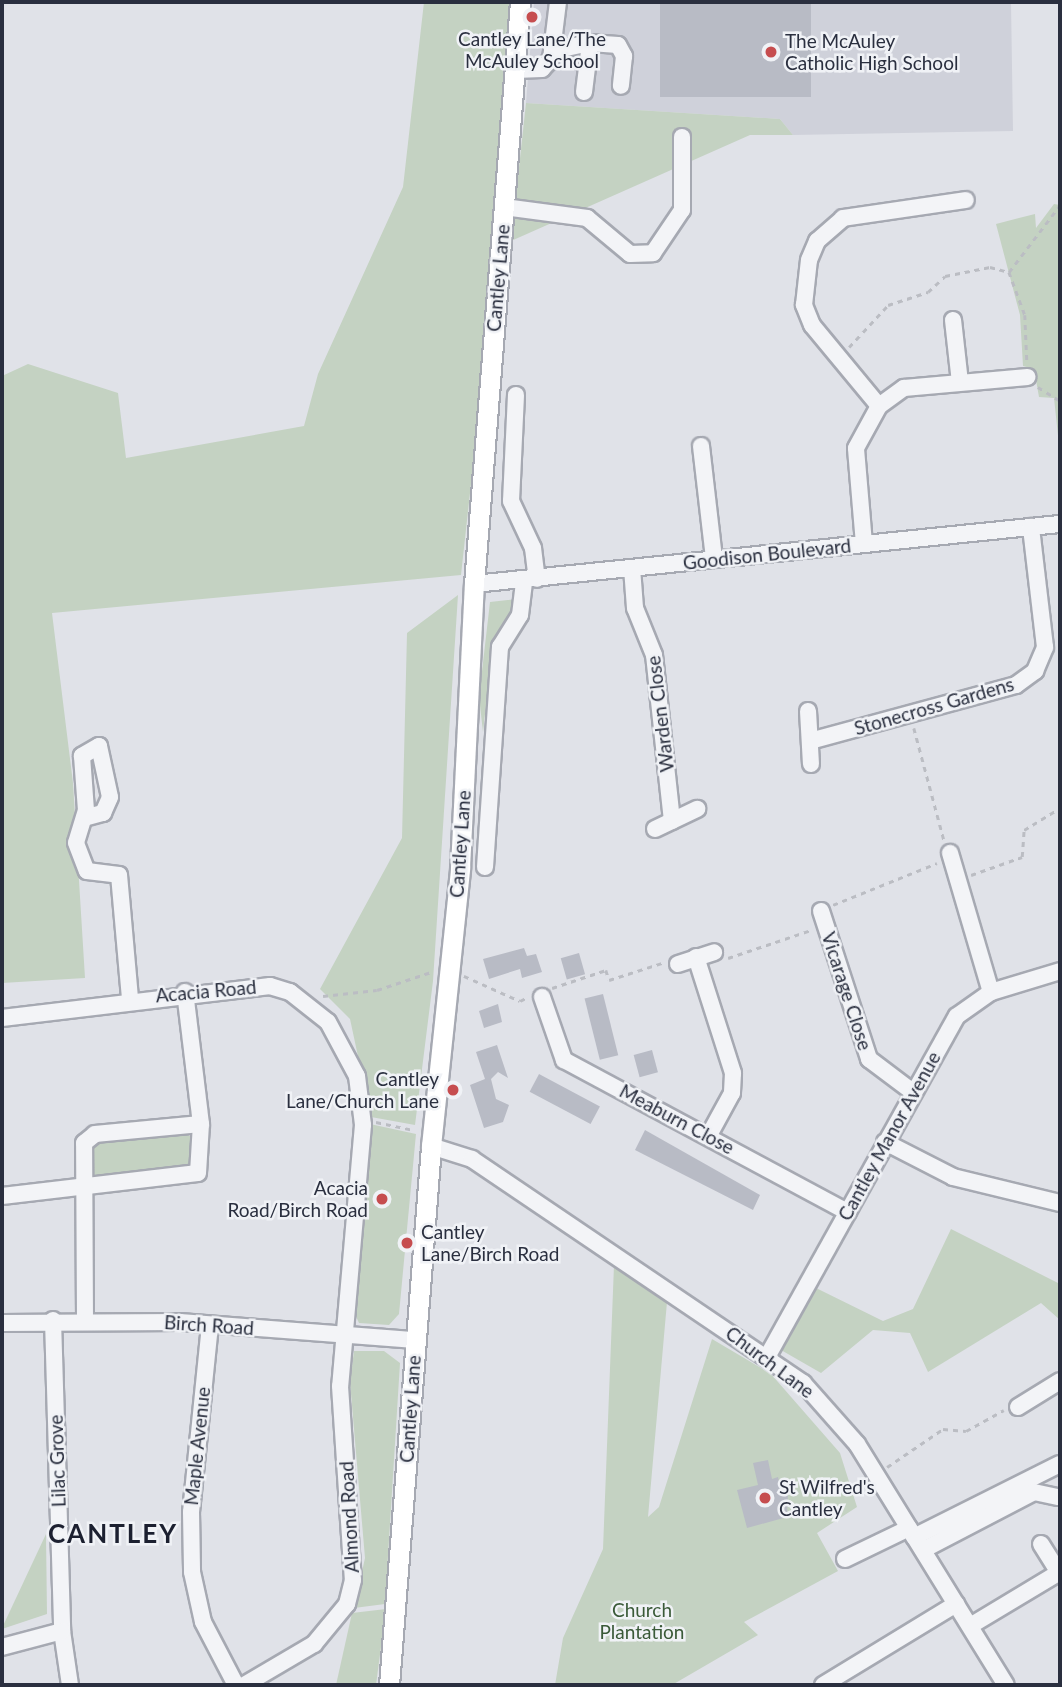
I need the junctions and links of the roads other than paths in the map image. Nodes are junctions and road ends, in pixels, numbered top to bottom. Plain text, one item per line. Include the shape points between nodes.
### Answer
1 (520, 2) edge
2 (558, 2) edge
3 (590, 43) junction
4 (552, 51) junction
5 (515, 70) junction
6 (621, 86) dead end
7 (584, 92) dead end
8 (682, 137) dead end
9 (966, 200) dead end
10 (504, 207) junction
11 (953, 320) dead end
12 (1028, 377) road end
13 (960, 382) junction
14 (516, 395) dead end
15 (879, 406) junction
16 (701, 446) dead end
17 (1060, 524) edge
18 (1031, 527) junction
19 (864, 544) junction
20 (714, 559) junction
21 (632, 568) junction
22 (531, 580) junction
23 (474, 584) junction
24 (808, 711) dead end
25 (810, 741) junction
26 (811, 764) dead end
27 (697, 809) dead end
28 (84, 818) dead end
29 (672, 821) junction
30 (655, 829) dead end
31 (950, 853) road end
32 (485, 867) dead end
33 (823, 918) road end
34 (714, 951) road end
35 (696, 957) junction
36 (678, 964) road end
37 (1060, 971) edge
38 (185, 992) junction
39 (992, 992) junction
40 (541, 994) road end
41 (130, 998) junction
42 (2, 1018) edge
43 (913, 1092) junction
44 (201, 1124) junction
45 (709, 1135) junction
46 (431, 1139) junction
47 (885, 1142) junction
48 (81, 1189) junction
49 (2, 1196) edge
50 (1060, 1203) edge
51 (848, 1212) junction
52 (85, 1319) junction
53 (53, 1320) junction
54 (2, 1323) edge
55 (210, 1325) junction
56 (344, 1337) junction
57 (415, 1340) junction
58 (767, 1357) junction
59 (1060, 1381) edge
60 (1018, 1407) road end
61 (1060, 1464) edge
62 (1057, 1497) dead end
63 (915, 1538) junction
64 (1041, 1544) dead end
65 (845, 1559) dead end
66 (1060, 1572) edge
67 (956, 1604) junction
68 (970, 1626) junction
69 (62, 1631) junction
70 (2, 1647) edge
71 (70, 1685) edge
72 (236, 1685) edge
73 (244, 1685) edge
74 (388, 1685) edge
75 (823, 1685) edge
76 (1006, 1685) edge

1 - 5 main road, Cantley Lane
2 - 4 street
3 - 4 street
3 - 6 street via 622,50
3 - 7 street
4 - 5 street via 542,69
5 - 10 main road, Cantley Lane
8 - 10 street via 682,210 653,253 630,254 587,218
9 - 15 street via 843,218 817,241 804,282 804,305 820,341
10 - 23 main road, Cantley Lane
11 - 13 street
12 - 13 street
13 - 15 street via 904,388
14 - 22 street, Cantley Lane via 511,501 533,548
15 - 19 street via 856,448
16 - 20 street
17 - 18 street, Goodison Boulevard
18 - 19 street, Goodison Boulevard
18 - 25 street, Stonecross Gardens via 1042,661 1016,684
19 - 20 street, Goodison Boulevard
20 - 21 street, Goodison Boulevard
21 - 22 street, Goodison Boulevard
21 - 29 street, Warden Close via 635,608 654,655
22 - 23 street, Goodison Boulevard
22 - 32 street, Cantley Lane via 524,604 500,647
23 - 46 main road, Cantley Lane via 449,971
24 - 25 street
25 - 26 street
27 - 29 street
28 - 41 street via 76,843 83,867 119,875
29 - 30 street
31 - 39 street
33 - 43 street, Vicarage Close via 869,1059
34 - 35 street
35 - 36 street
35 - 45 street via 733,1073 732,1093
37 - 39 street, Cantley Manor Avenue
38 - 41 street, Acacia Road
38 - 44 street
38 - 56 street, Acacia Road via 270,986 303,1001 345,1046 363,1121
39 - 43 street, Cantley Manor Avenue via 957,1016
40 - 45 street, Meaburn Close via 565,1060
41 - 42 street, Acacia Road
43 - 47 street, Cantley Manor Avenue
44 - 48 street via 89,1137 81,1152
44 - 48 street via 204,1164 190,1178
45 - 51 street, Meaburn Close
46 - 57 main road, Cantley Lane
46 - 58 street, Church Lane via 471,1159
47 - 50 street via 953,1177
47 - 51 street, Cantley Manor Avenue
48 - 49 street
48 - 52 street
51 - 58 street, Cantley Manor Avenue
52 - 53 street, Birch Road
52 - 55 street, Birch Road
53 - 54 street, Birch Road
53 - 69 street, Lilac Grove
55 - 56 street, Birch Road
55 - 72 street, Maple Avenue via 191,1512 192,1572 203,1622
56 - 57 street, Birch Road
56 - 73 street, Almond Road via 340,1386 354,1553 347,1604 314,1644
57 - 74 main road, Cantley Lane
58 - 63 street, Church Lane via 829,1409
59 - 60 street
61 - 63 street
62 - 63 street via 1034,1492
63 - 65 street
63 - 67 street, Church Lane
64 - 66 street
66 - 68 street
67 - 68 street, Church Lane
67 - 75 street
68 - 76 street, Church Lane
69 - 70 street
69 - 71 street, Lilac Grove

